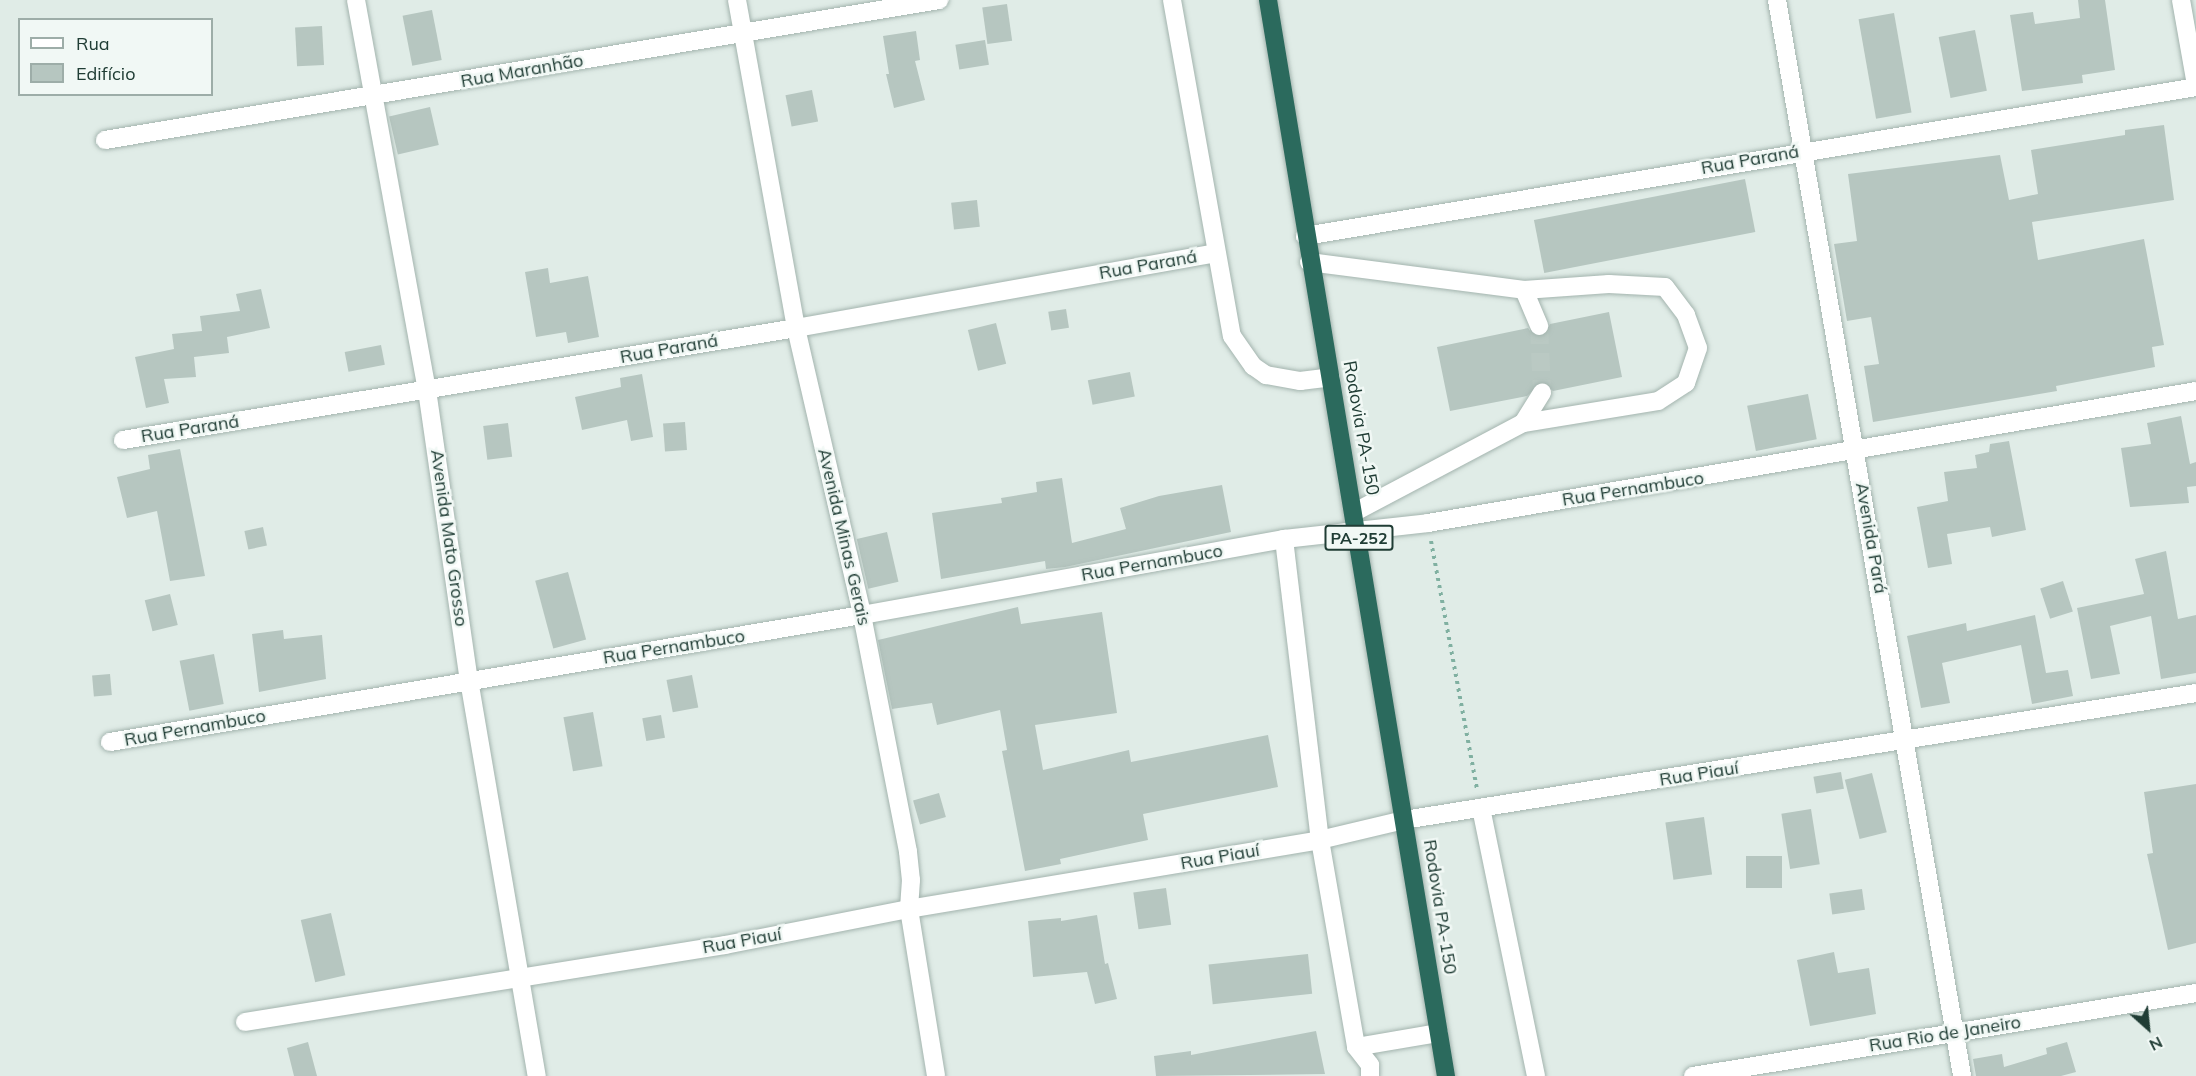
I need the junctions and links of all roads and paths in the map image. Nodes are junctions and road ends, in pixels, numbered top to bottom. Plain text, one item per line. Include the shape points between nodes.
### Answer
1 (356, 0) edge
2 (736, 0) edge
3 (939, 0) edge
4 (1172, 0) edge
5 (1268, 0) edge
6 (1777, 0) edge
7 (2181, 0) edge
8 (742, 33) junction
9 (2196, 86) edge
10 (373, 97) junction
11 (105, 140) dead end
12 (1804, 151) junction
13 (1305, 236) junction
14 (1215, 254) junction
15 (1310, 262) junction
16 (1524, 290) junction
17 (1539, 326) tunnel mouth
18 (796, 328) junction
19 (1330, 377) junction
20 (427, 390) junction
21 (2196, 391) edge
22 (1542, 393) tunnel mouth
23 (1523, 423) junction
24 (123, 440) dead end
25 (1857, 451) junction
26 (1354, 512) junction
27 (1428, 523) junction
28 (1358, 530) junction
29 (1284, 539) junction
30 (862, 615) junction
31 (469, 680) junction
32 (2196, 693) edge
33 (1906, 741) junction
34 (110, 742) dead end
35 (1481, 808) junction
36 (1404, 820) junction
37 (1320, 840) junction
38 (909, 909) junction
39 (521, 977) junction
40 (2196, 993) edge
41 (245, 1022) dead end
42 (1955, 1032) junction
43 (1439, 1033) junction
44 (1356, 1047) junction
45 (537, 1076) edge
46 (936, 1076) edge
47 (1370, 1076) edge
48 (1446, 1076) edge
49 (1536, 1076) edge
50 (1693, 1076) edge
51 (1962, 1076) edge

1 - 10 street, Avenida Mato Grosso
2 - 8 street, Avenida Minas Gerais
3 - 8 street, Rua Maranhão
4 - 14 street
5 - 13 highway, Rodovia PA-150 / PA-252
6 - 12 street, Avenida Pará
7 - 9 street
8 - 10 street, Rua Maranhão
8 - 18 street, Avenida Minas Gerais
9 - 12 street, Rua Paraná
10 - 11 street, Rua Maranhão
10 - 20 street, Avenida Mato Grosso
12 - 13 street, Rua Paraná
12 - 25 street, Avenida Pará
13 - 15 highway, Rodovia PA-150 / PA-252
14 - 18 street, Rua Paraná
14 - 19 street via 1233,336 1253,366 1280,380
15 - 16 street
15 - 19 highway, Rodovia PA-150 / PA-252
16 - 17 street
16 - 23 street via 1610,284 1665,287 1686,315 1698,348 1686,383 1658,400
18 - 20 street, Rua Paraná
18 - 30 street, Avenida Minas Gerais
19 - 26 highway, Rodovia PA-150 / PA-252
20 - 24 street, Rua Paraná
20 - 31 street, Avenida Mato Grosso
21 - 25 street, Rua Pernambuco
22 - 23 street
23 - 26 street
25 - 27 street, Rua Pernambuco
25 - 33 street, Avenida Pará
26 - 28 highway, Rodovia PA-150 / PA-252
27 - 28 street, Rua Pernambuco
27 - 35 path
28 - 29 street, Rua Pernambuco
28 - 36 highway, Rodovia PA-150 / PA-252
29 - 30 street, Rua Pernambuco
29 - 37 street
30 - 31 street, Rua Pernambuco
30 - 38 street, Avenida Minas Gerais via 908,852
31 - 34 street, Rua Pernambuco
31 - 39 street, Avenida Mato Grosso
32 - 33 street, Rua Piauí
33 - 35 street, Rua Piauí
33 - 42 street, Avenida Pará
35 - 36 street, Rua Piauí
35 - 49 street
36 - 37 street, Rua Piauí
36 - 43 highway, Rodovia PA-150 / PA-252
37 - 38 street, Rua Piauí
37 - 44 street
38 - 39 street, Rua Piauí via 725,945
38 - 46 street, Avenida Minas Gerais
39 - 41 street, Rua Piauí
39 - 45 street, Avenida Mato Grosso
40 - 42 street, Rua Rio de Janeiro
42 - 50 street, Rua Rio de Janeiro
42 - 51 street, Avenida Pará
43 - 44 street
43 - 48 highway, Rodovia PA-150 / PA-252
44 - 47 street via 1370,1065

